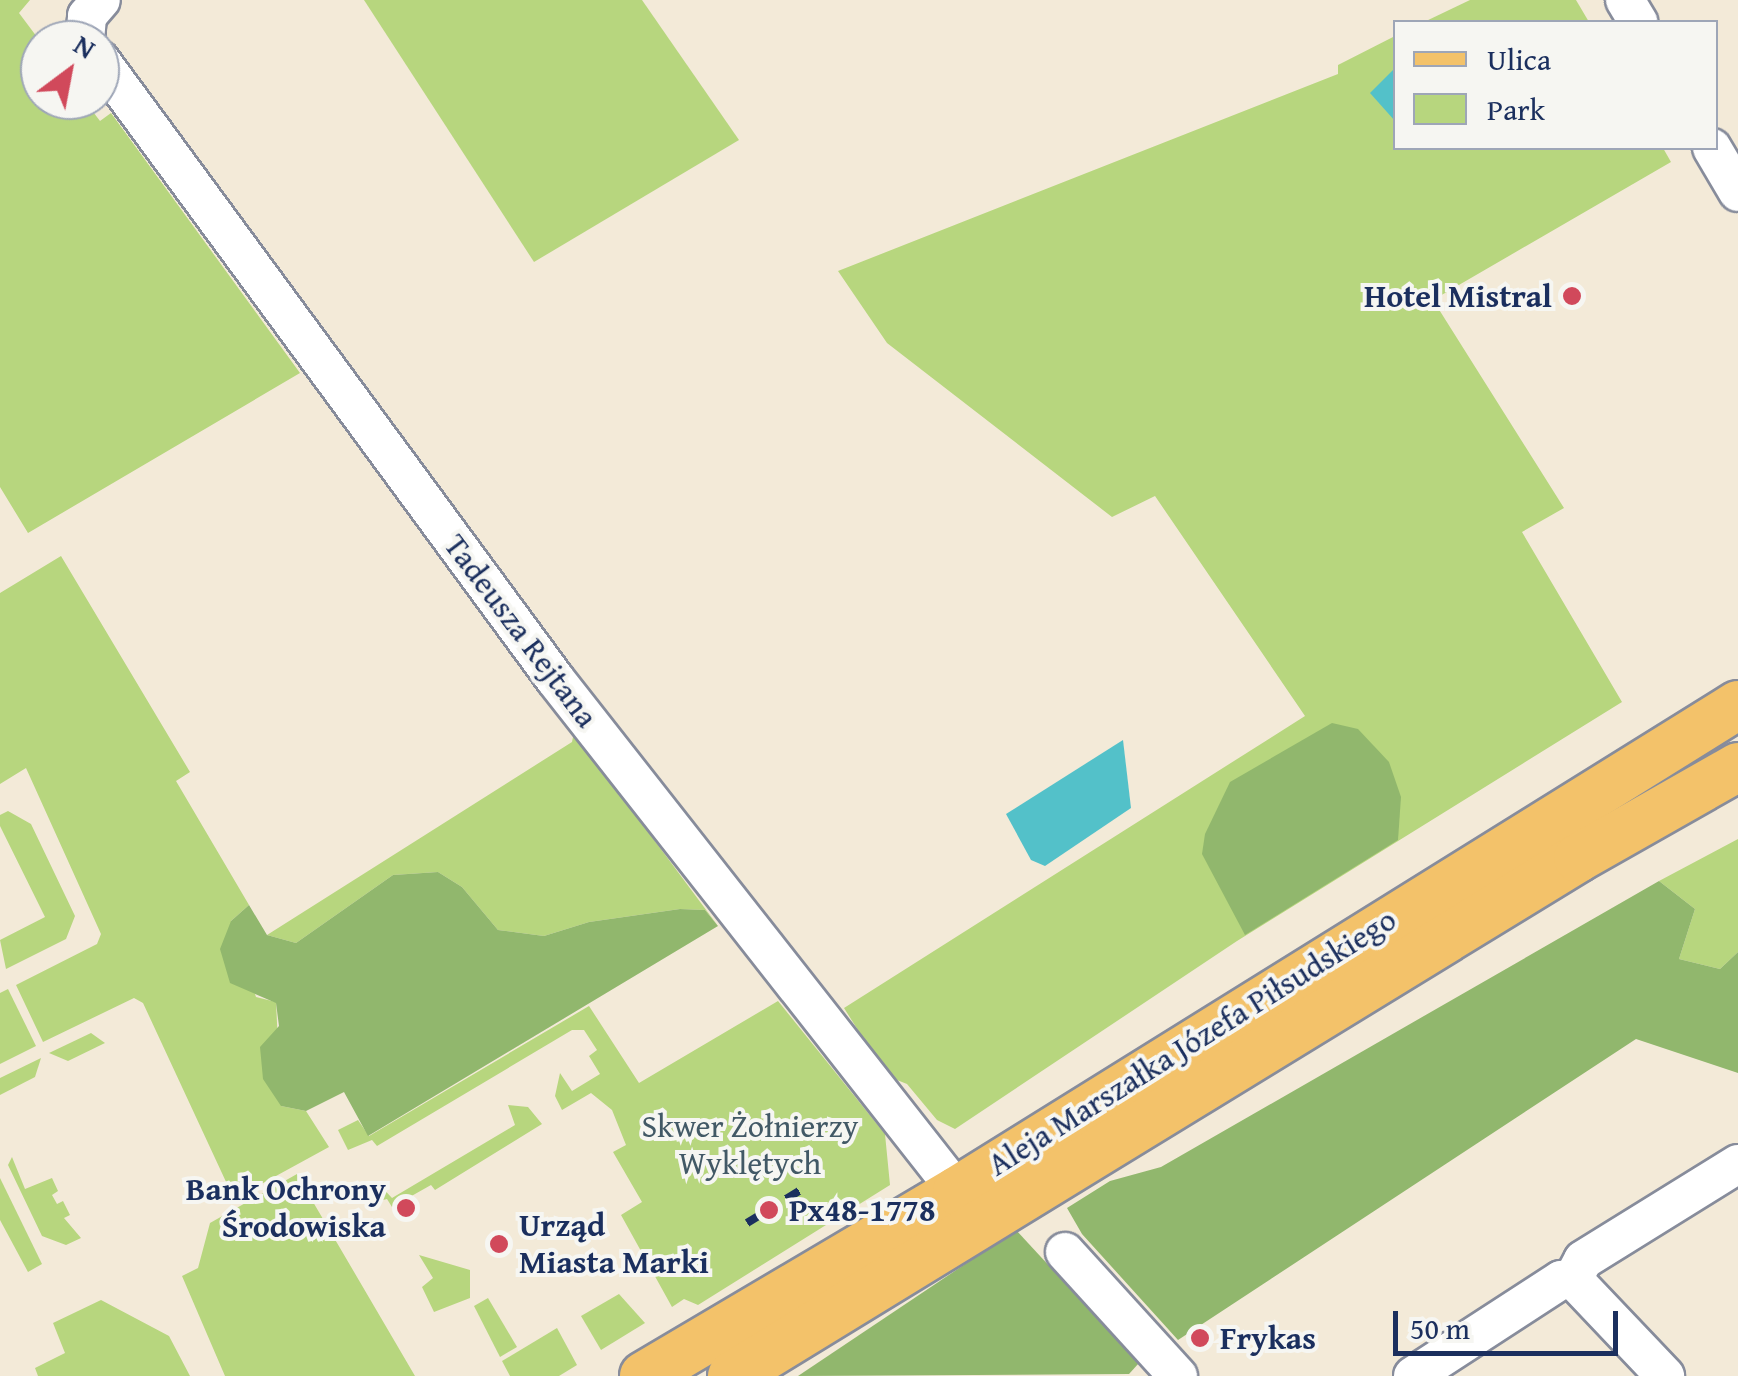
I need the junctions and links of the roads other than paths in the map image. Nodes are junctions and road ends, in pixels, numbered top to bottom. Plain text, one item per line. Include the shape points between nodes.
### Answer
1 (120, 87) edge
2 (1713, 150) edge
3 (1738, 192) edge
4 (1738, 705) edge
5 (1738, 768) edge
6 (1738, 1164) edge
7 (957, 1191) junction
8 (1065, 1252) dead end
9 (1579, 1283) junction
10 (644, 1376) edge
11 (732, 1376) edge
12 (1178, 1376) edge
13 (1413, 1376) edge
14 (1665, 1376) edge

1 - 7 street, Tadeusza Rejtana via 555,680
2 - 3 street
4 - 7 main road, Aleja Marszałka Józefa Piłsudskiego
5 - 11 main road, Aleja Marszałka Józefa Piłsudskiego via 1492,910
6 - 9 street via 1583,1260
7 - 10 main road, Aleja Marszałka Józefa Piłsudskiego
8 - 12 street
9 - 13 street via 1560,1280
9 - 14 street

